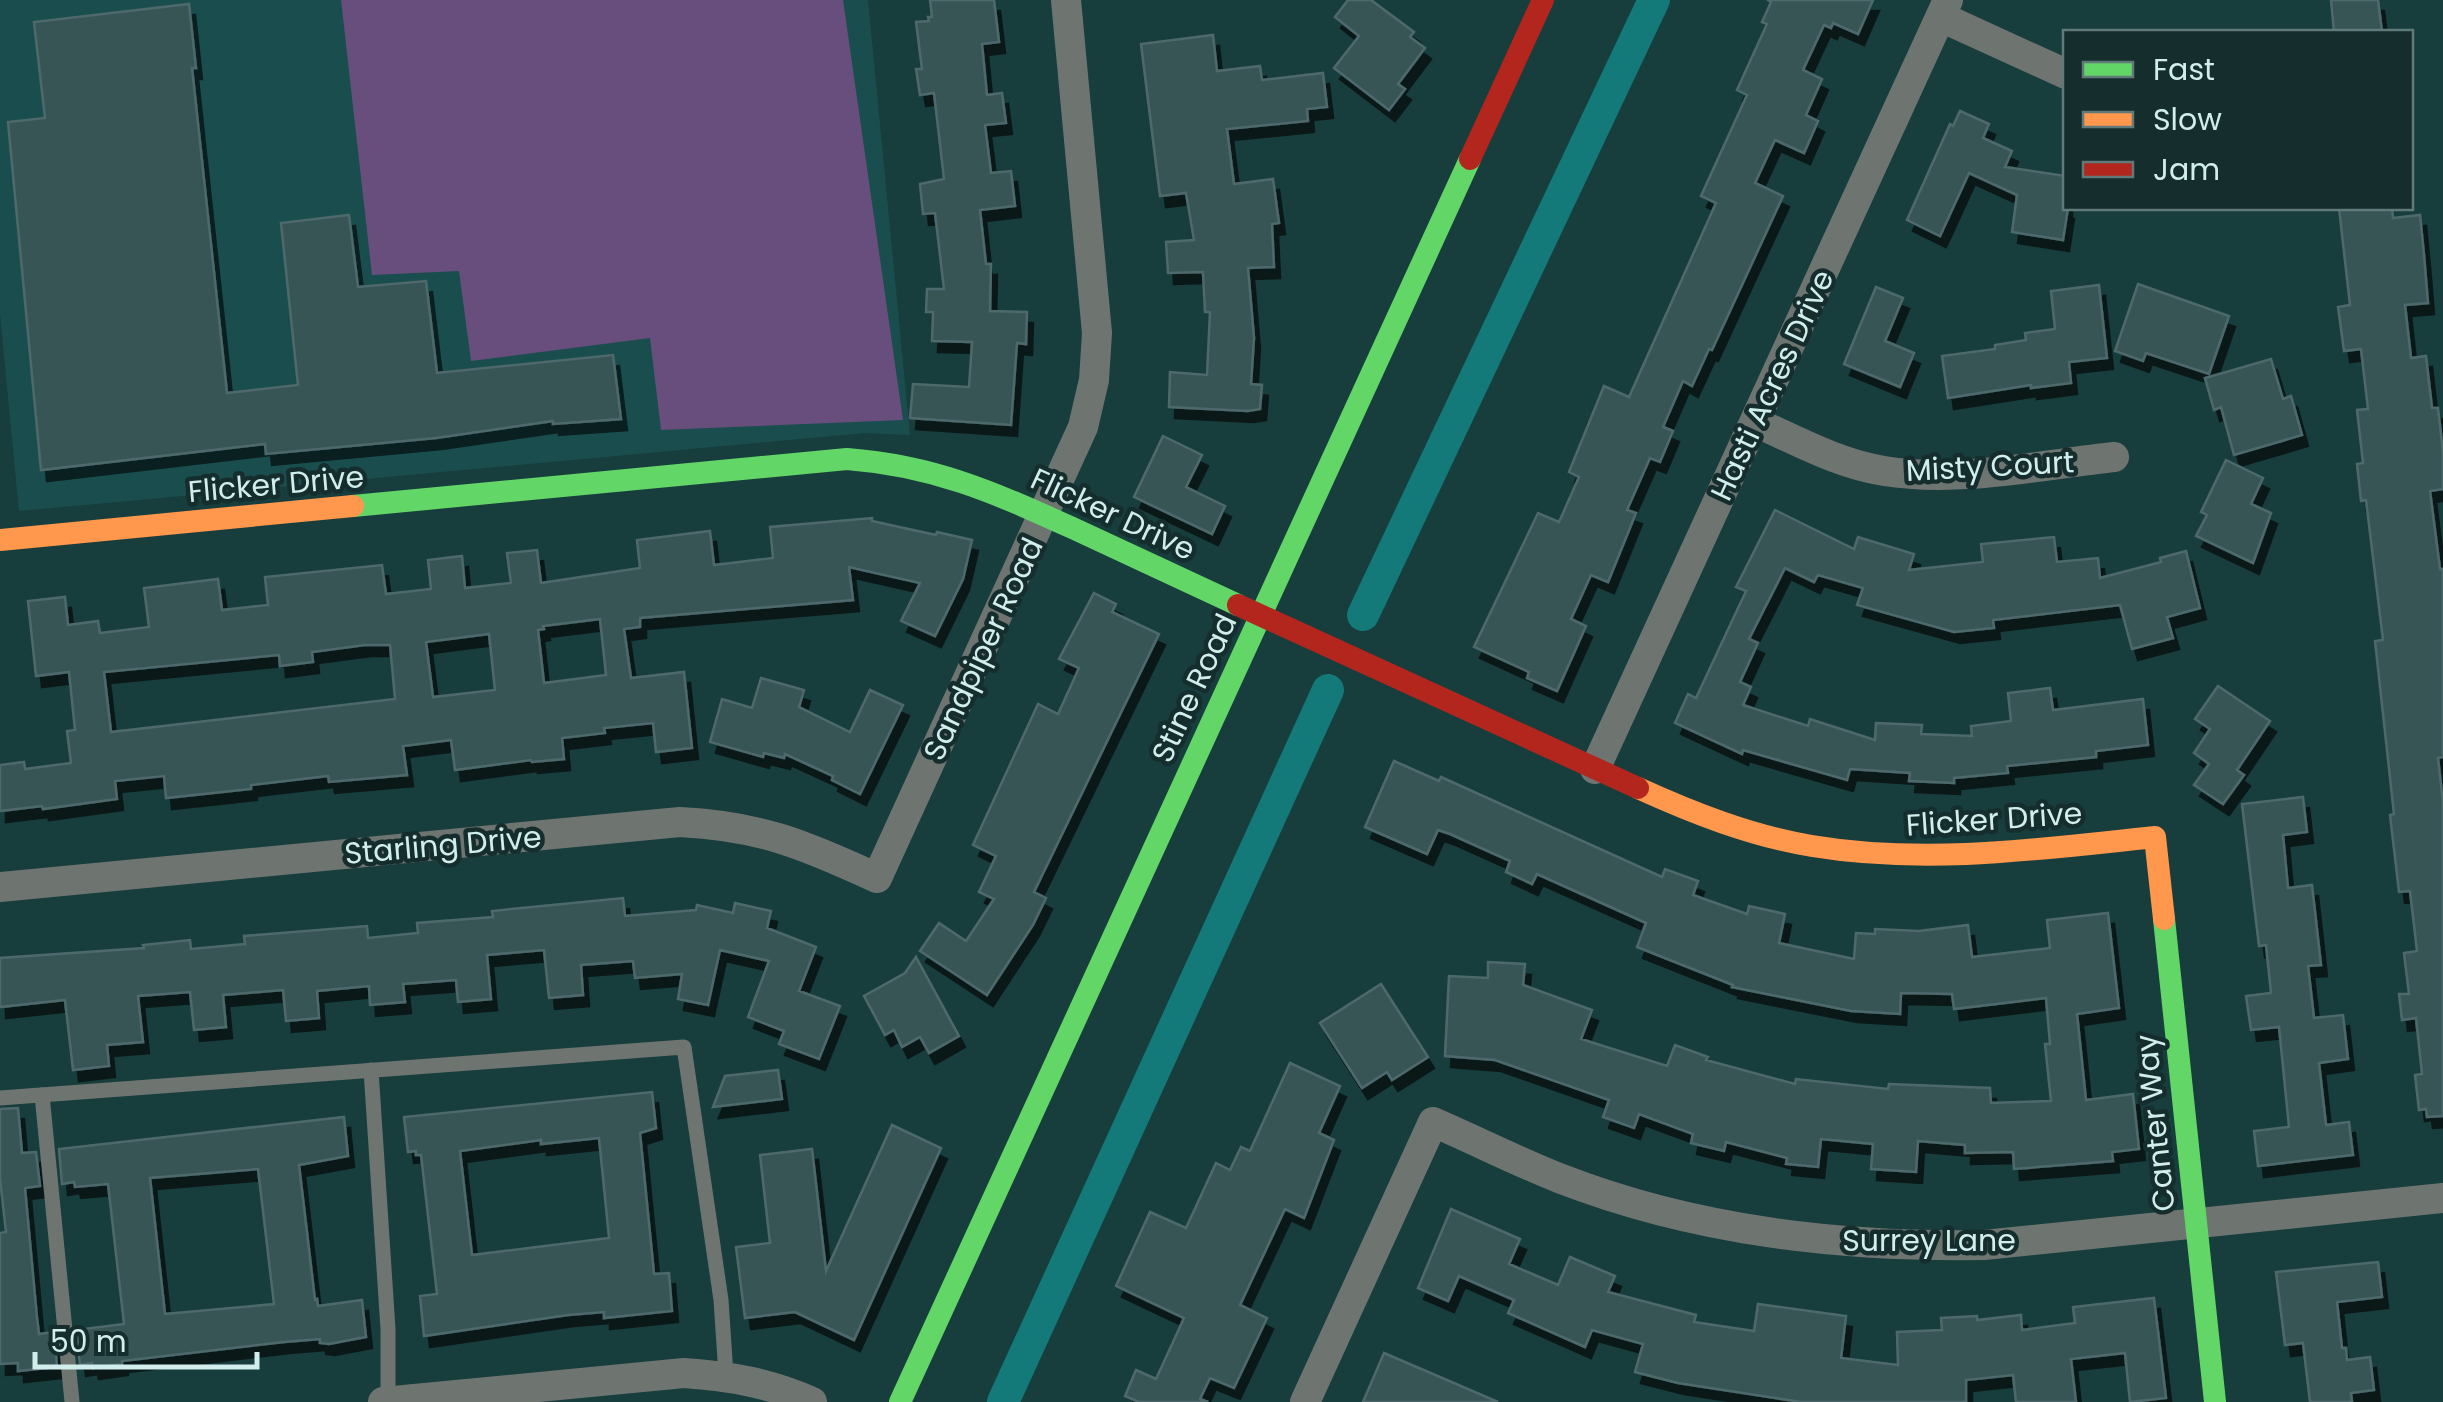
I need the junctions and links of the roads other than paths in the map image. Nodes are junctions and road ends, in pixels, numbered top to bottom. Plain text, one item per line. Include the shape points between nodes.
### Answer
1 (1066, 0) edge
2 (1543, 0) edge
3 (1944, 8) edge
4 (2063, 72) edge
5 (1755, 422) junction
6 (2114, 458) dead end
7 (1044, 516) junction
8 (0, 540) edge
9 (1260, 616) junction
10 (1595, 769) junction
11 (2154, 837) joint
12 (877, 878) joint
13 (0, 887) edge
14 (371, 1070) junction
15 (42, 1095) junction
16 (0, 1098) edge
17 (2443, 1198) edge
18 (2196, 1224) junction
19 (726, 1376) junction
20 (434, 1400) edge
21 (72, 1402) edge
22 (386, 1402) edge
23 (812, 1402) edge
24 (900, 1402) edge
25 (1305, 1402) edge
26 (2214, 1402) edge

1 - 7 street, Sandpiper Road via 1097,333 1083,426
2 - 9 street, Stine Road
3 - 4 street
3 - 5 street, Hasti Acres Drive
5 - 6 street, Misty Court via 1842,461 1884,471 1959,474
5 - 10 street, Hasti Acres Drive
7 - 8 street, Flicker Drive via 952,475 846,460
7 - 9 street, Flicker Drive
7 - 12 street, Sandpiper Road
9 - 10 street, Flicker Drive
9 - 24 street, Stine Road
10 - 11 street, Flicker Drive via 1696,814 1829,849 1965,856
11 - 18 street, Canter Way
12 - 13 street, Starling Drive via 770,833 680,822
14 - 15 lane
14 - 19 lane via 684,1046 722,1300
14 - 22 lane via 388,1329
15 - 16 lane
15 - 21 lane
17 - 18 street, Surrey Lane
18 - 25 street, Surrey Lane via 1984,1245 1822,1240 1644,1206 1559,1178 1433,1122
18 - 26 street, Canter Way
19 - 20 street via 684,1374
19 - 23 street
20 - 22 street

